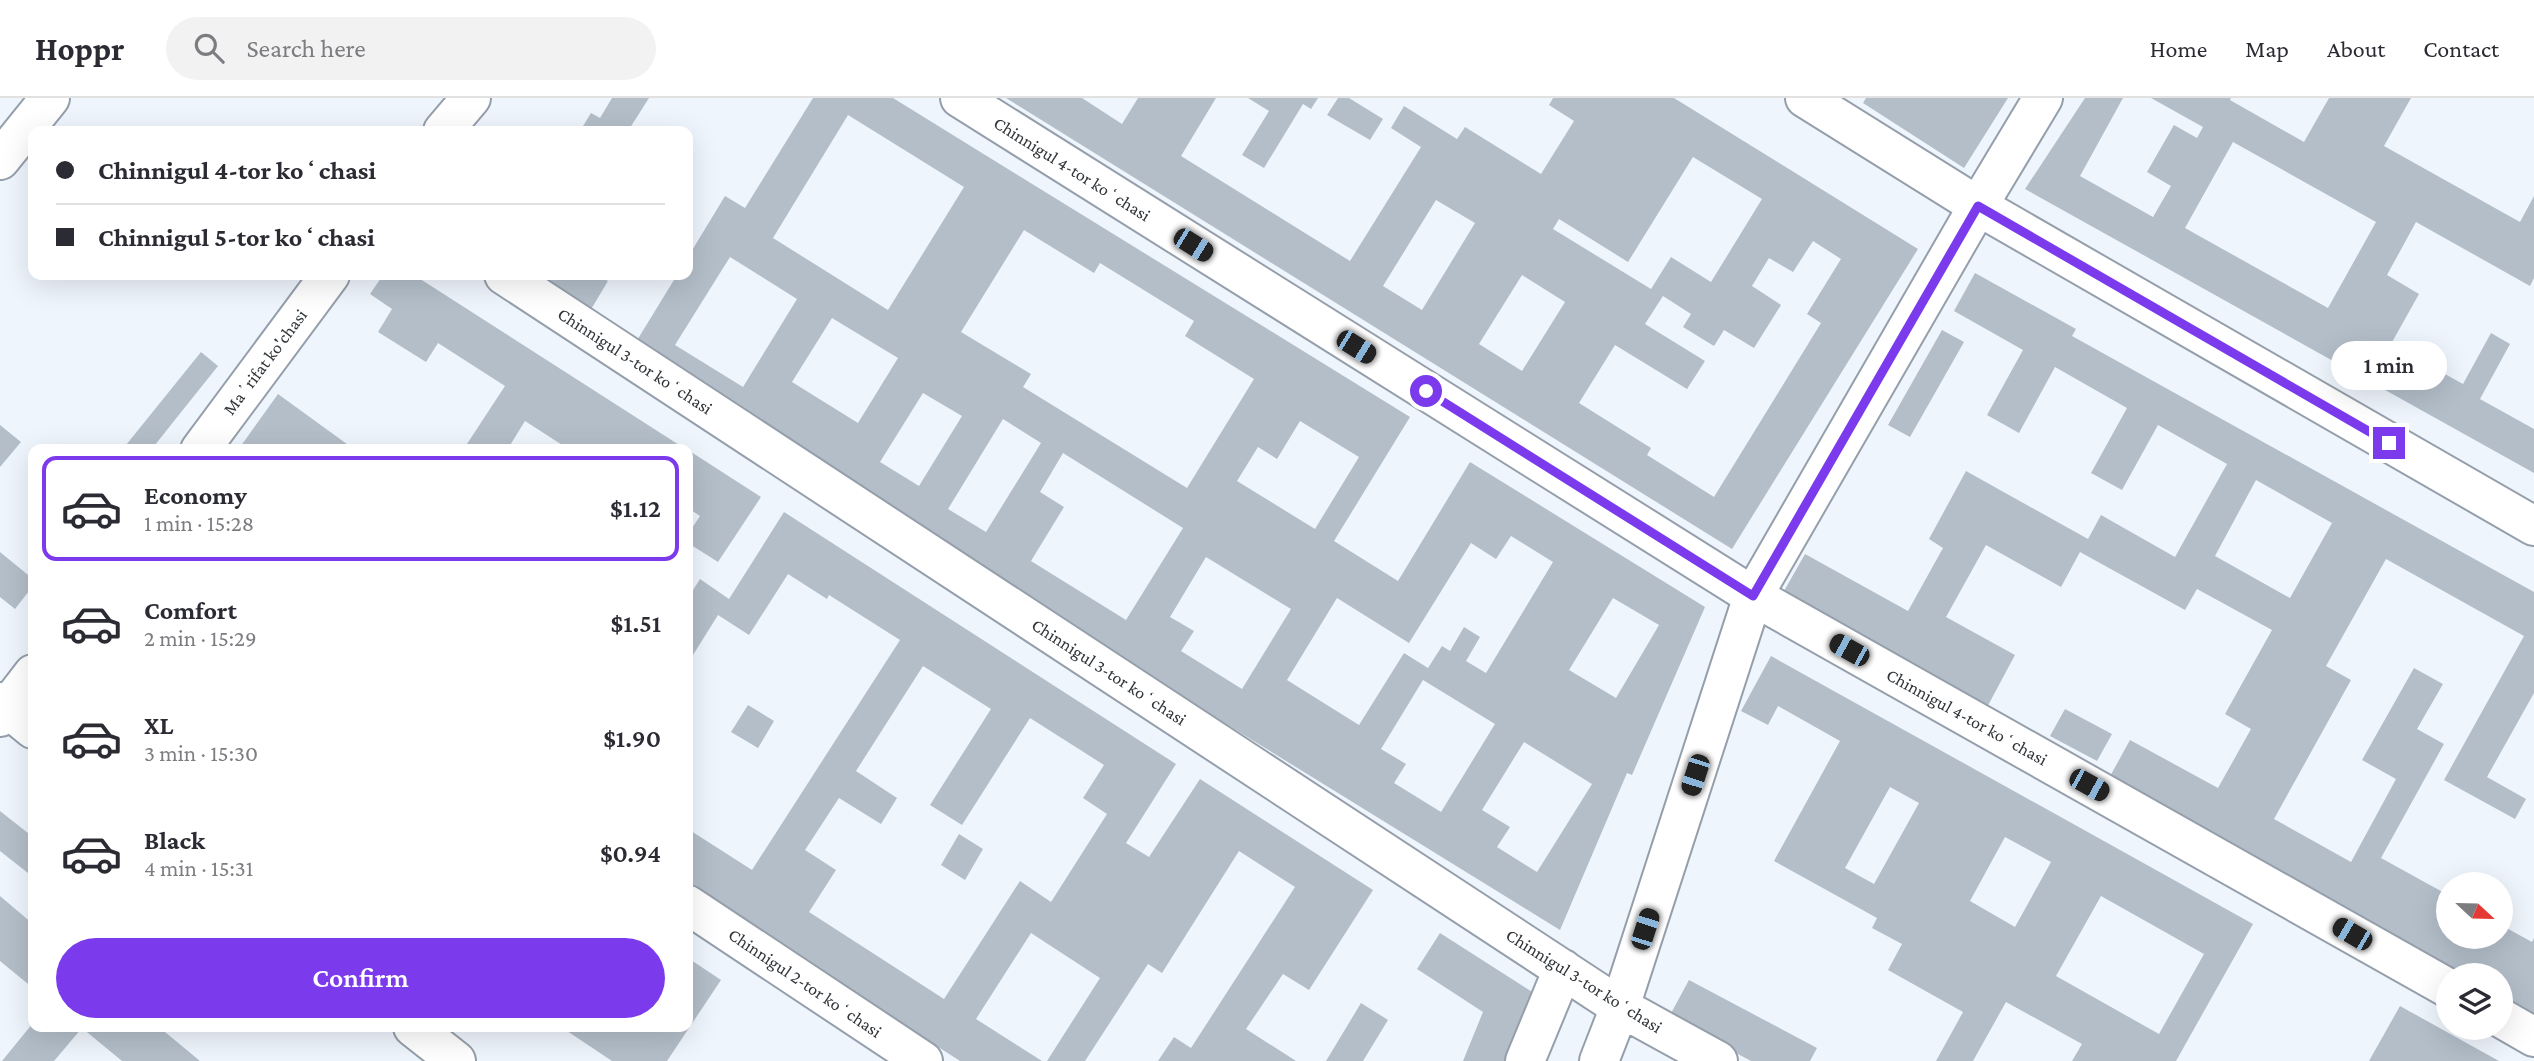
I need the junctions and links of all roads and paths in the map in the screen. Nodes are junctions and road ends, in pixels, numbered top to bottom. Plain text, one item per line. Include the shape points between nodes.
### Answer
1 (50, 98) edge
2 (471, 98) edge
3 (960, 98) edge
4 (1805, 98) edge
5 (2043, 98) edge
6 (447, 126) edge
7 (0, 160) edge
8 (1978, 206) junction
9 (326, 280) edge
10 (512, 280) edge
11 (204, 444) edge
12 (2534, 526) edge
13 (1753, 596) junction
14 (28, 683) edge
15 (10, 714) edge
16 (693, 908) edge
17 (1563, 970) junction
18 (2436, 981) edge
19 (1620, 1007) junction
20 (2513, 1025) edge
21 (420, 1032) edge
22 (2534, 1037) edge
23 (456, 1061) edge
24 (923, 1061) edge
25 (1525, 1061) edge
26 (1599, 1061) edge
27 (1718, 1061) edge

1 - 7 street
2 - 6 street
3 - 13 street, Chinnigul 4-tor koʻchasi
4 - 8 street
5 - 8 street
8 - 12 street
8 - 13 street
9 - 11 street, Maʼrifat ko'chasi
10 - 17 street, Chinnigul 3-tor koʻchasi
13 - 18 street, Chinnigul 4-tor koʻchasi
13 - 19 street
14 - 15 street
16 - 24 street, Chinnigul 2-tor koʻchasi
17 - 19 street, Chinnigul 3-tor koʻchasi
17 - 25 street
19 - 26 street
19 - 27 street, Chinnigul 3-tor koʻchasi
20 - 22 street
21 - 23 street

